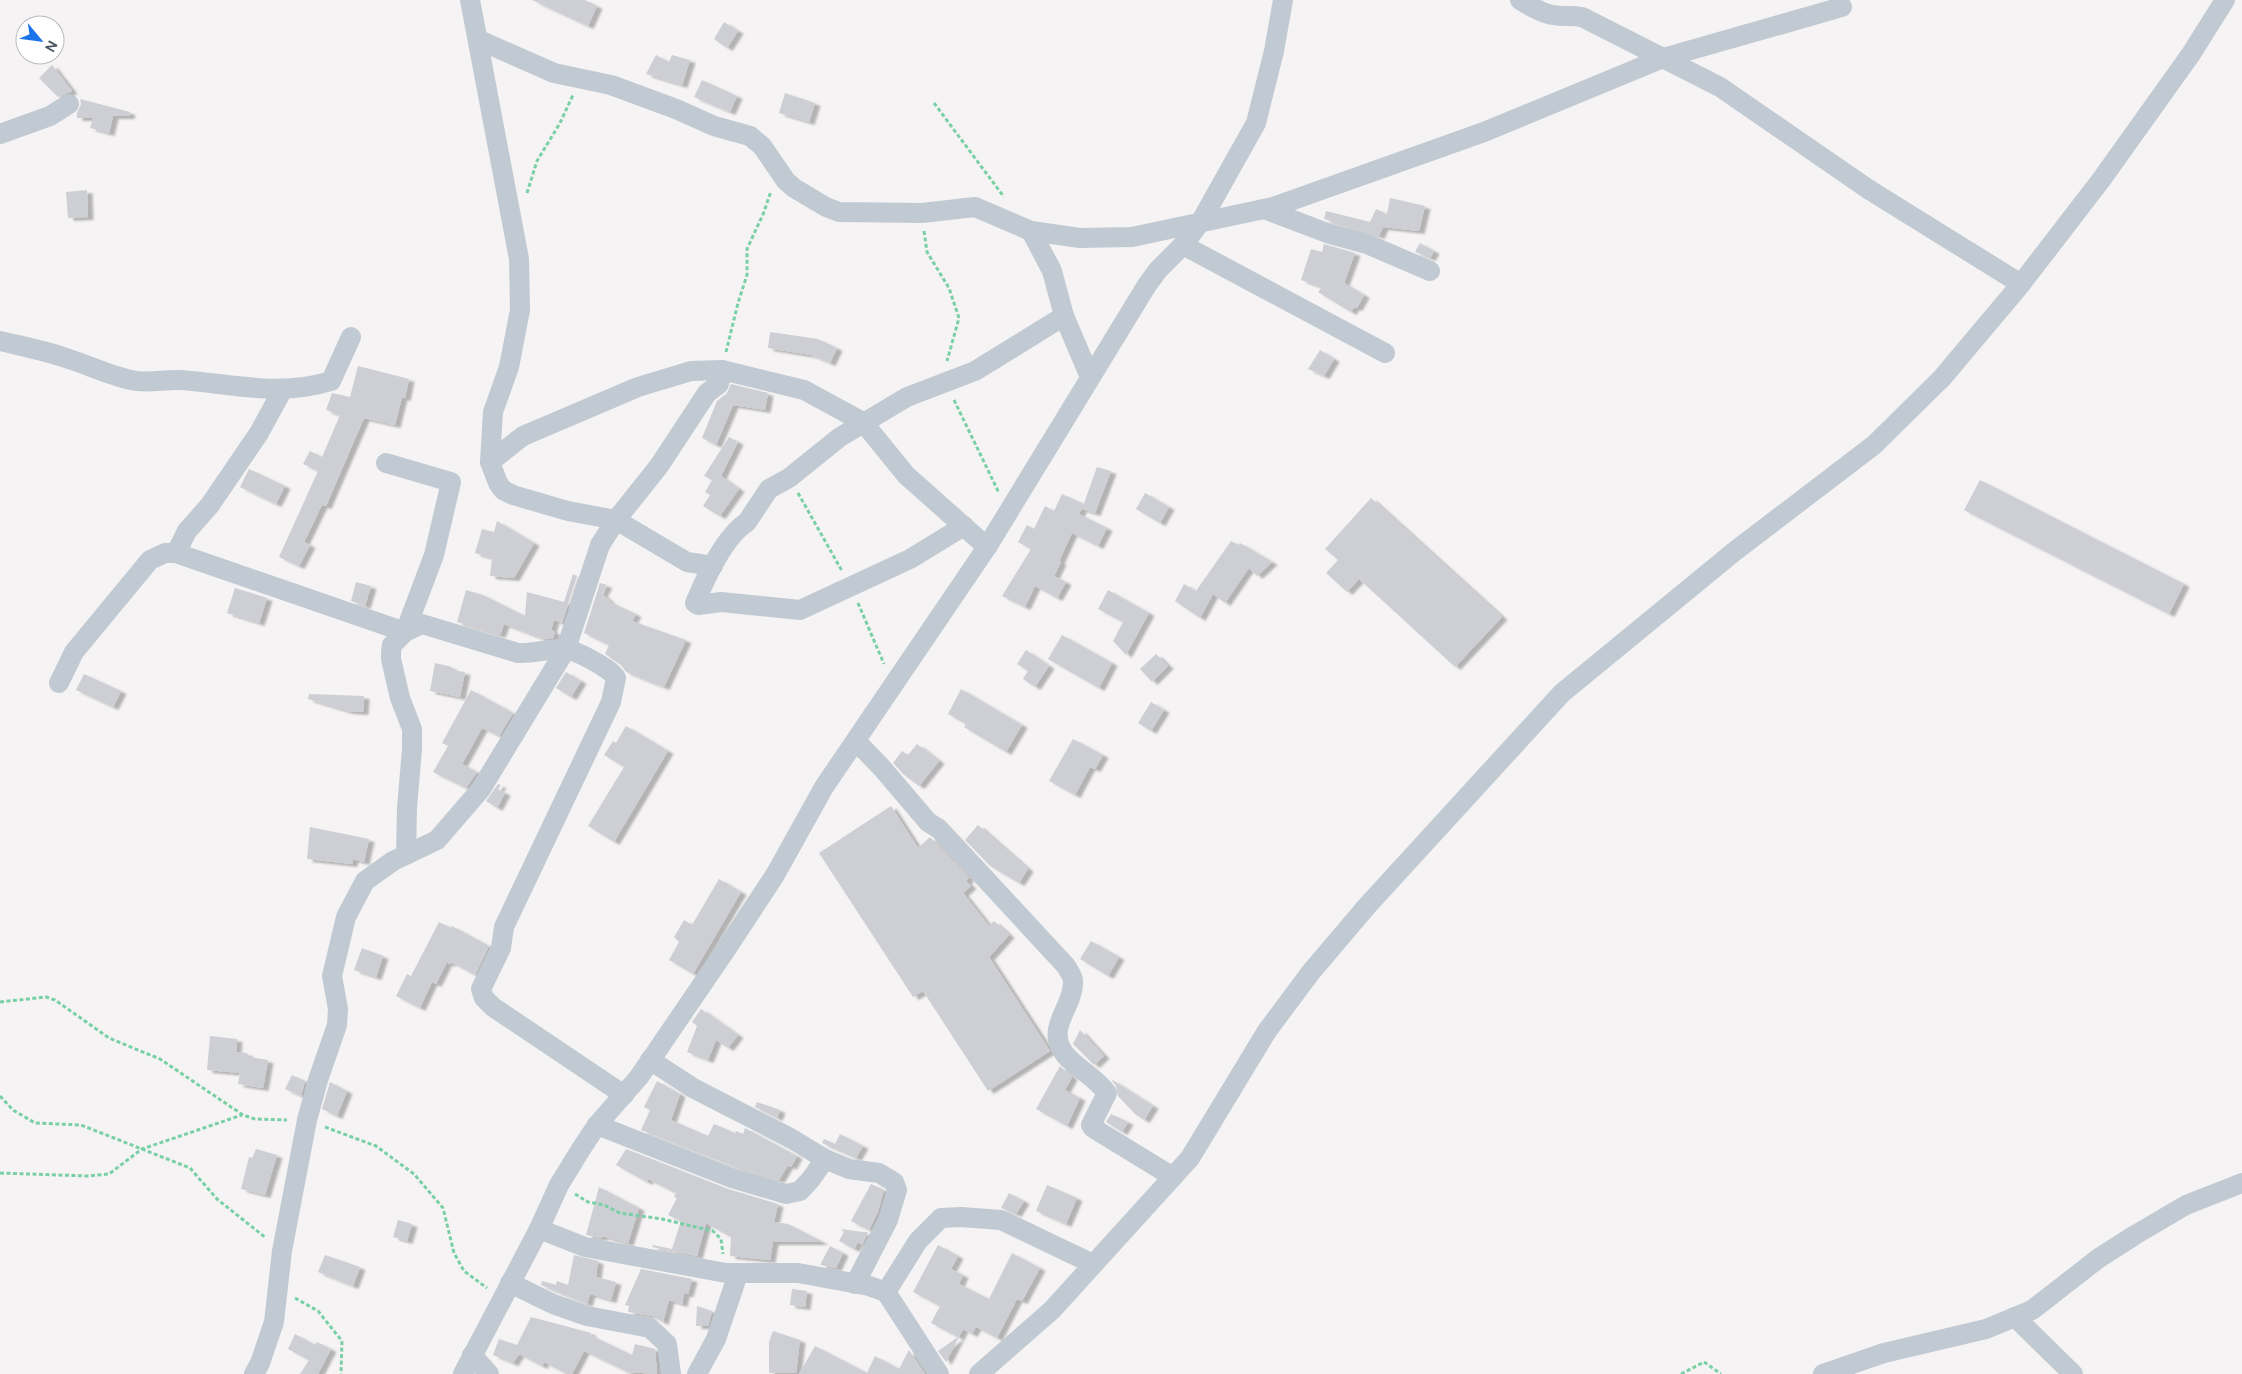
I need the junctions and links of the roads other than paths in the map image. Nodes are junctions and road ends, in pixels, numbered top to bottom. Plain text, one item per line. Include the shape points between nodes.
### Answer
1 (470, 0) edge
2 (1283, 0) edge
3 (1520, 0) edge
4 (2225, 0) edge
5 (1842, 8) dead end
6 (479, 40) junction
7 (1663, 58) junction
8 (69, 104) dead end
9 (0, 134) edge
10 (1264, 209) junction
11 (1200, 223) junction
12 (1031, 231) junction
13 (1184, 245) junction
14 (1430, 271) dead end
15 (2021, 284) junction
16 (1064, 316) junction
17 (351, 337) dead end
18 (0, 341) edge
19 (1386, 354) dead end
20 (722, 370) junction
21 (1090, 377) junction
22 (283, 389) junction
23 (863, 422) junction
24 (490, 462) junction
25 (386, 463) dead end
26 (616, 520) junction
27 (964, 526) junction
28 (987, 547) junction
29 (176, 553) junction
30 (713, 566) junction
31 (405, 632) junction
32 (566, 649) junction
33 (60, 683) dead end
34 (856, 741) junction
35 (406, 855) junction
36 (650, 1060) junction
37 (624, 1095) junction
38 (597, 1126) junction
39 (825, 1159) junction
40 (1173, 1177) junction
41 (2242, 1183) edge
42 (539, 1229) junction
43 (1093, 1264) junction
44 (738, 1274) junction
45 (854, 1284) junction
46 (506, 1291) junction
47 (886, 1292) junction
48 (2015, 1316) junction
49 (472, 1355) junction
50 (254, 1374) edge
51 (463, 1374) edge
52 (489, 1374) edge
53 (670, 1374) edge
54 (697, 1374) edge
55 (939, 1374) edge
56 (979, 1374) edge
57 (1823, 1374) edge
58 (2073, 1374) edge

1 - 6 street
2 - 11 street via 1256,124
3 - 7 street via 1554,15 1569,14 1582,18
4 - 15 street via 2191,54 2101,180
5 - 7 street
6 - 12 street via 537,67 619,88 714,126 750,136 762,146 794,188 840,212 922,213 975,207
6 - 24 street via 518,259 520,310 509,367 493,412
7 - 10 street via 1484,132
7 - 15 street via 1720,87 1868,189
8 - 9 street via 50,116
10 - 11 street
10 - 14 street via 1367,244
11 - 12 street via 1132,237 1080,238
11 - 13 street
12 - 16 street via 1052,271
13 - 19 street
13 - 21 street via 1147,285
15 - 40 street via 1942,378 1874,445 1735,551 1562,693 1367,906 1311,972 1267,1031 1190,1158
16 - 21 street
16 - 23 street via 975,371 907,397
17 - 22 street via 331,380 308,388
18 - 22 street via 61,356 131,380 149,383 178,380
20 - 23 street via 804,390
20 - 24 street via 691,371 638,387 523,436
20 - 26 street via 719,384 707,393 659,466
21 - 28 street
22 - 29 street via 259,434 210,505 187,531
23 - 27 street via 906,475
23 - 30 street via 764,493 747,522 741,525
24 - 26 street via 503,490 513,495 568,511
25 - 31 street via 452,482 434,555
26 - 30 street via 687,562
26 - 32 street via 600,545
27 - 28 street
27 - 30 street via 910,559 800,610 721,602 696,605
28 - 34 street
29 - 31 street
29 - 33 street via 165,552 150,560 74,652
31 - 32 street via 422,624 518,653
31 - 35 street via 392,645 391,659 412,730
32 - 35 street via 481,789 437,840
32 - 37 street via 614,673 615,689 504,926 501,948 481,989 493,1007
34 - 36 street via 824,788 775,875
34 - 40 street via 928,822 945,834 1066,966 1073,978 1056,1031 1062,1050 1095,1078 1107,1093 1091,1125
35 - 50 street via 365,881 343,924 332,976 338,1009 336,1025 307,1120 282,1251 274,1322
36 - 37 street
36 - 39 street via 693,1088
37 - 38 street
38 - 39 street via 732,1178 786,1194 800,1191
38 - 42 street via 559,1185
39 - 45 street via 849,1169 879,1173 897,1185 888,1220
40 - 43 street
41 - 48 street via 2186,1205 2099,1258 2032,1310
42 - 44 street via 585,1247
42 - 46 street
43 - 47 street via 1001,1220 941,1218 918,1241
43 - 56 street via 1052,1310
44 - 45 street via 798,1273
44 - 54 street via 716,1339
45 - 47 street
46 - 49 street
46 - 53 street via 587,1316 650,1328 666,1344
47 - 55 street
48 - 57 street via 1986,1329 1884,1353
48 - 58 street
49 - 51 street
49 - 52 street

